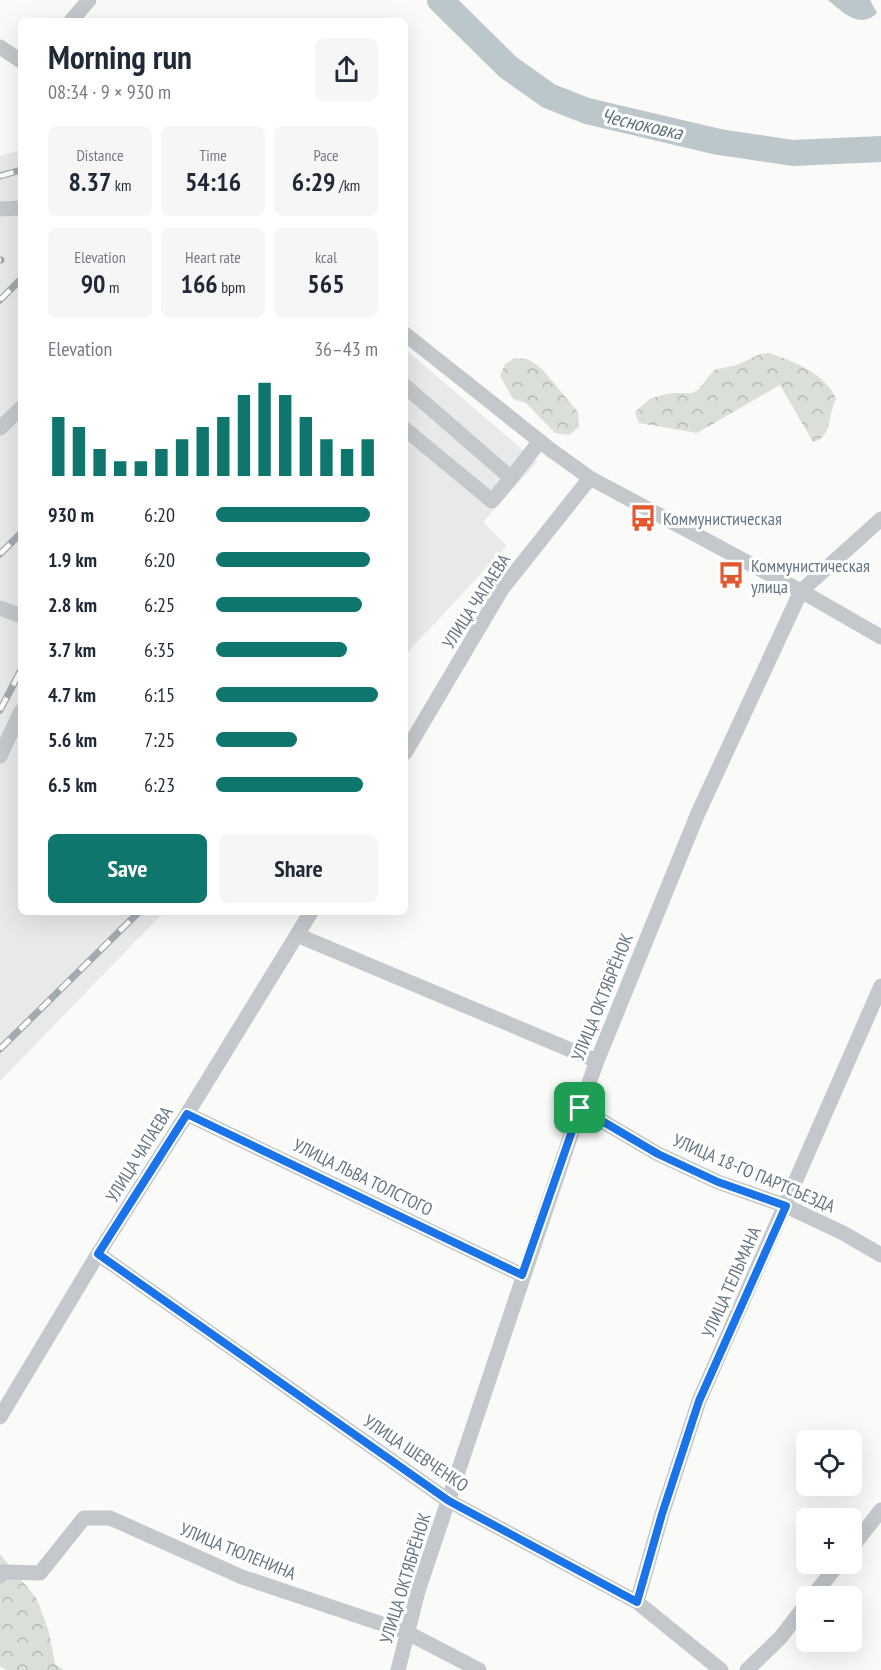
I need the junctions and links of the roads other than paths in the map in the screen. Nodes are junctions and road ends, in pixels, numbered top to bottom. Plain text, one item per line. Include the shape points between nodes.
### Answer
1 (89, 0) edge
2 (73, 18) edge
3 (0, 47) edge
4 (18, 59) edge
5 (0, 208) edge
6 (18, 208) edge
7 (408, 336) edge
8 (408, 389) edge
9 (18, 411) edge
10 (0, 428) edge
11 (408, 431) edge
12 (540, 441) junction
13 (511, 478) junction
14 (590, 478) junction
15 (881, 519) edge
16 (801, 591) junction
17 (0, 608) edge
18 (18, 615) edge
19 (881, 637) edge
20 (18, 717) edge
21 (408, 748) edge
22 (0, 756) edge
23 (309, 915) edge
24 (297, 935) junction
25 (881, 986) edge
26 (597, 1061) junction
27 (580, 1108) junction
28 (187, 1114) junction
29 (786, 1206) junction
30 (98, 1254) junction
31 (881, 1256) edge
32 (522, 1275) junction
33 (0, 1417) edge
34 (449, 1501) junction
35 (881, 1510) edge
36 (862, 1534) edge
37 (830, 1574) edge
38 (0, 1576) edge
39 (821, 1586) edge
40 (637, 1602) junction
41 (796, 1617) edge
42 (406, 1632) junction
43 (398, 1670) edge
44 (479, 1670) edge
45 (721, 1670) edge
46 (747, 1670) edge

1 - 2 street
3 - 4 street
5 - 6 street
7 - 12 street
8 - 13 street
9 - 10 street
11 - 13 street via 492,501
12 - 13 street
12 - 14 street
14 - 16 street
14 - 21 street, УЛИЦА ЧАПАЕВА via 502,590
15 - 16 street, УЛИЦА ОКТЯБРЁНОК
16 - 19 street
16 - 26 street, УЛИЦА ОКТЯБРЁНОК via 698,813
17 - 18 street
20 - 22 street
23 - 24 street, УЛИЦА ЧАПАЕВА
24 - 26 street
24 - 28 street, УЛИЦА ЧАПАЕВА
25 - 29 street, УЛИЦА ТЕЛЬМАНА
26 - 27 street, УЛИЦА ОКТЯБРЁНОК
27 - 29 street, УЛИЦА 18-ГО ПАРТСЪЕЗДА via 658,1154 718,1182
27 - 32 street, УЛИЦА ОКТЯБРЁНОК
28 - 30 street, УЛИЦА ЧАПАЕВА
28 - 32 street, УЛИЦА ЛЬВА ТОЛСТОГО
29 - 31 street, УЛИЦА 18-ГО ПАРТСЪЕЗДА
29 - 40 street, УЛИЦА ТЕЛЬМАНА via 699,1401
30 - 33 street, УЛИЦА ЧАПАЕВА
30 - 34 street, УЛИЦА ШЕВЧЕНКО
32 - 34 street, УЛИЦА ОКТЯБРЁНОК
34 - 40 street, УЛИЦА ШЕВЧЕНКО
34 - 42 street, УЛИЦА ОКТЯБРЁНОК
35 - 36 street
37 - 39 street
38 - 42 street, УЛИЦА ТЮЛЕНИНА via 4,1572 40,1573 84,1518 110,1518 242,1577
40 - 45 street, УЛИЦА ШЕВЧЕНКО
41 - 46 street
42 - 43 street, УЛИЦА ОКТЯБРЁНОК
42 - 44 street, УЛИЦА ТЮЛЕНИНА

